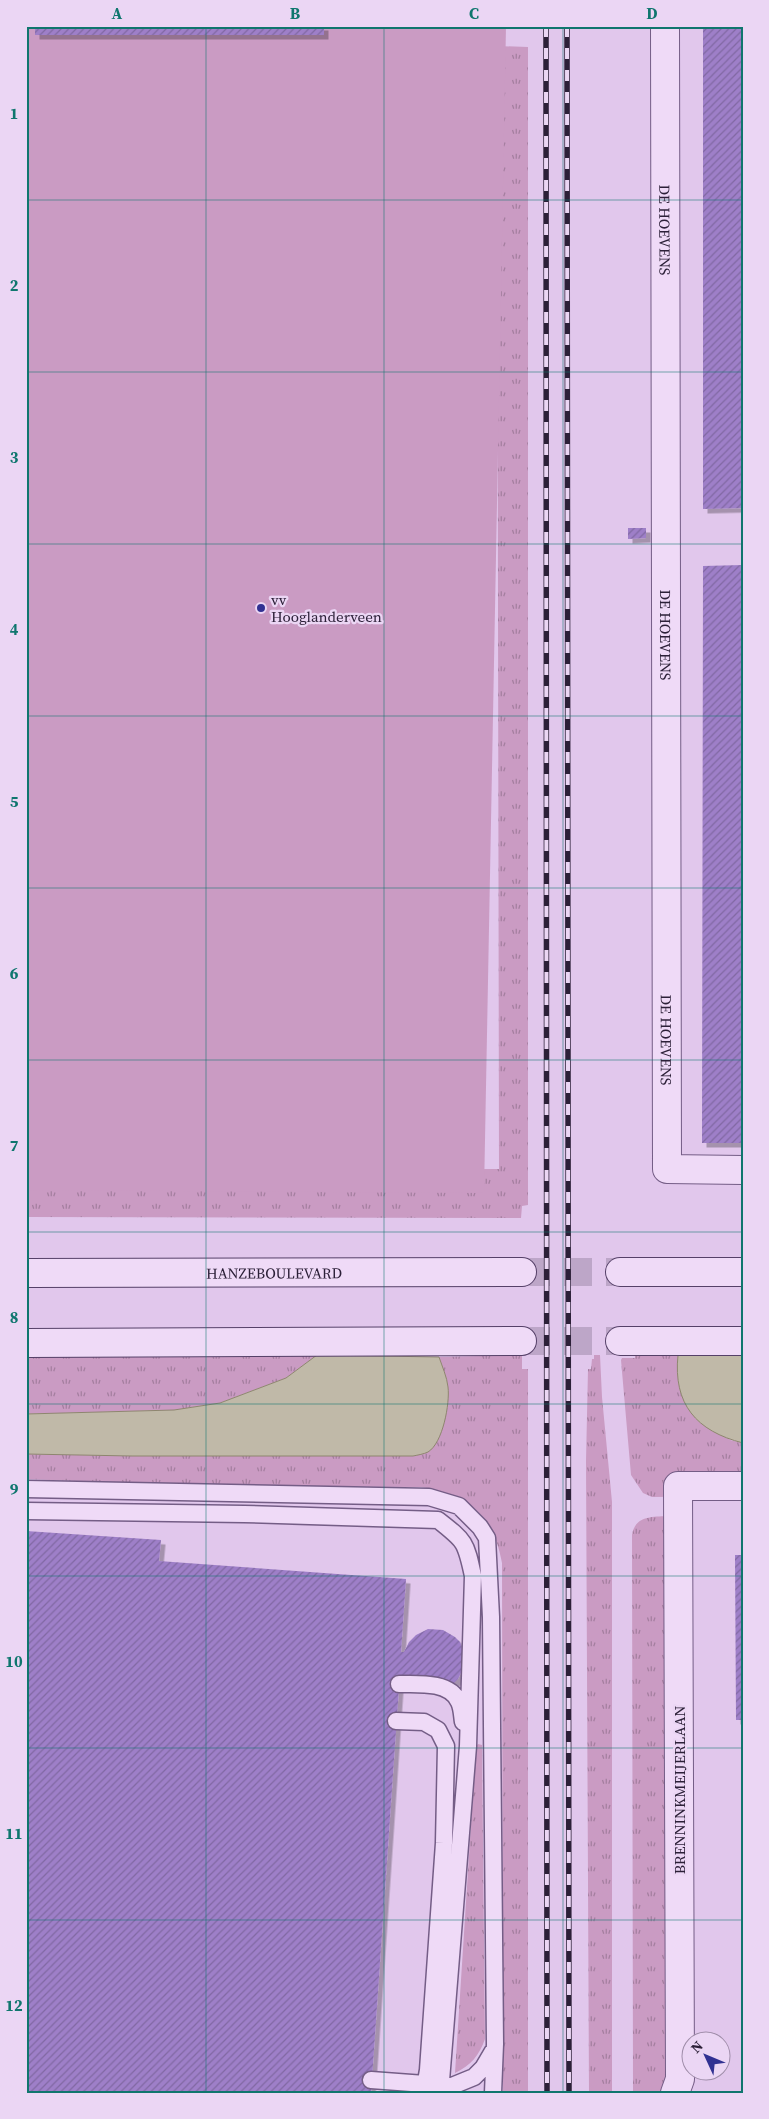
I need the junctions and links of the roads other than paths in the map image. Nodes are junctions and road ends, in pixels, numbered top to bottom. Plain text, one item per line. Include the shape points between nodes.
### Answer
1 (665, 26) edge
2 (743, 1170) edge
3 (522, 1272) tunnel mouth
4 (620, 1272) tunnel mouth
5 (743, 1272) edge
6 (26, 1273) edge
7 (743, 1340) edge
8 (522, 1341) tunnel mouth
9 (620, 1341) tunnel mouth
10 (27, 1343) edge
11 (743, 1486) edge
12 (26, 1489) edge
13 (26, 1511) edge
14 (399, 1684) dead end
15 (396, 1722) dead end
16 (468, 1746) junction
17 (495, 2044) junction
18 (372, 2080) dead end
19 (424, 2093) edge
20 (440, 2093) edge
21 (493, 2093) edge
22 (675, 2093) edge

1 - 2 street, DE HOEVENS via 667,1168
3 - 6 street, HANZEBOULEVARD
4 - 5 street
7 - 9 street
8 - 10 street
11 - 22 street, BRENNINKMEIJERLAAN via 678,1486 680,2080
12 - 17 lane via 429,1497 459,1506 480,1527 488,1546 491,1617
13 - 16 lane via 438,1520 462,1538 473,1576
14 - 16 lane via 429,1685 451,1692 459,1702
15 - 19 lane via 424,1722 438,1730 446,1746 444,1843
16 - 20 lane
17 - 18 lane via 491,2056 474,2077 452,2086
17 - 21 lane

